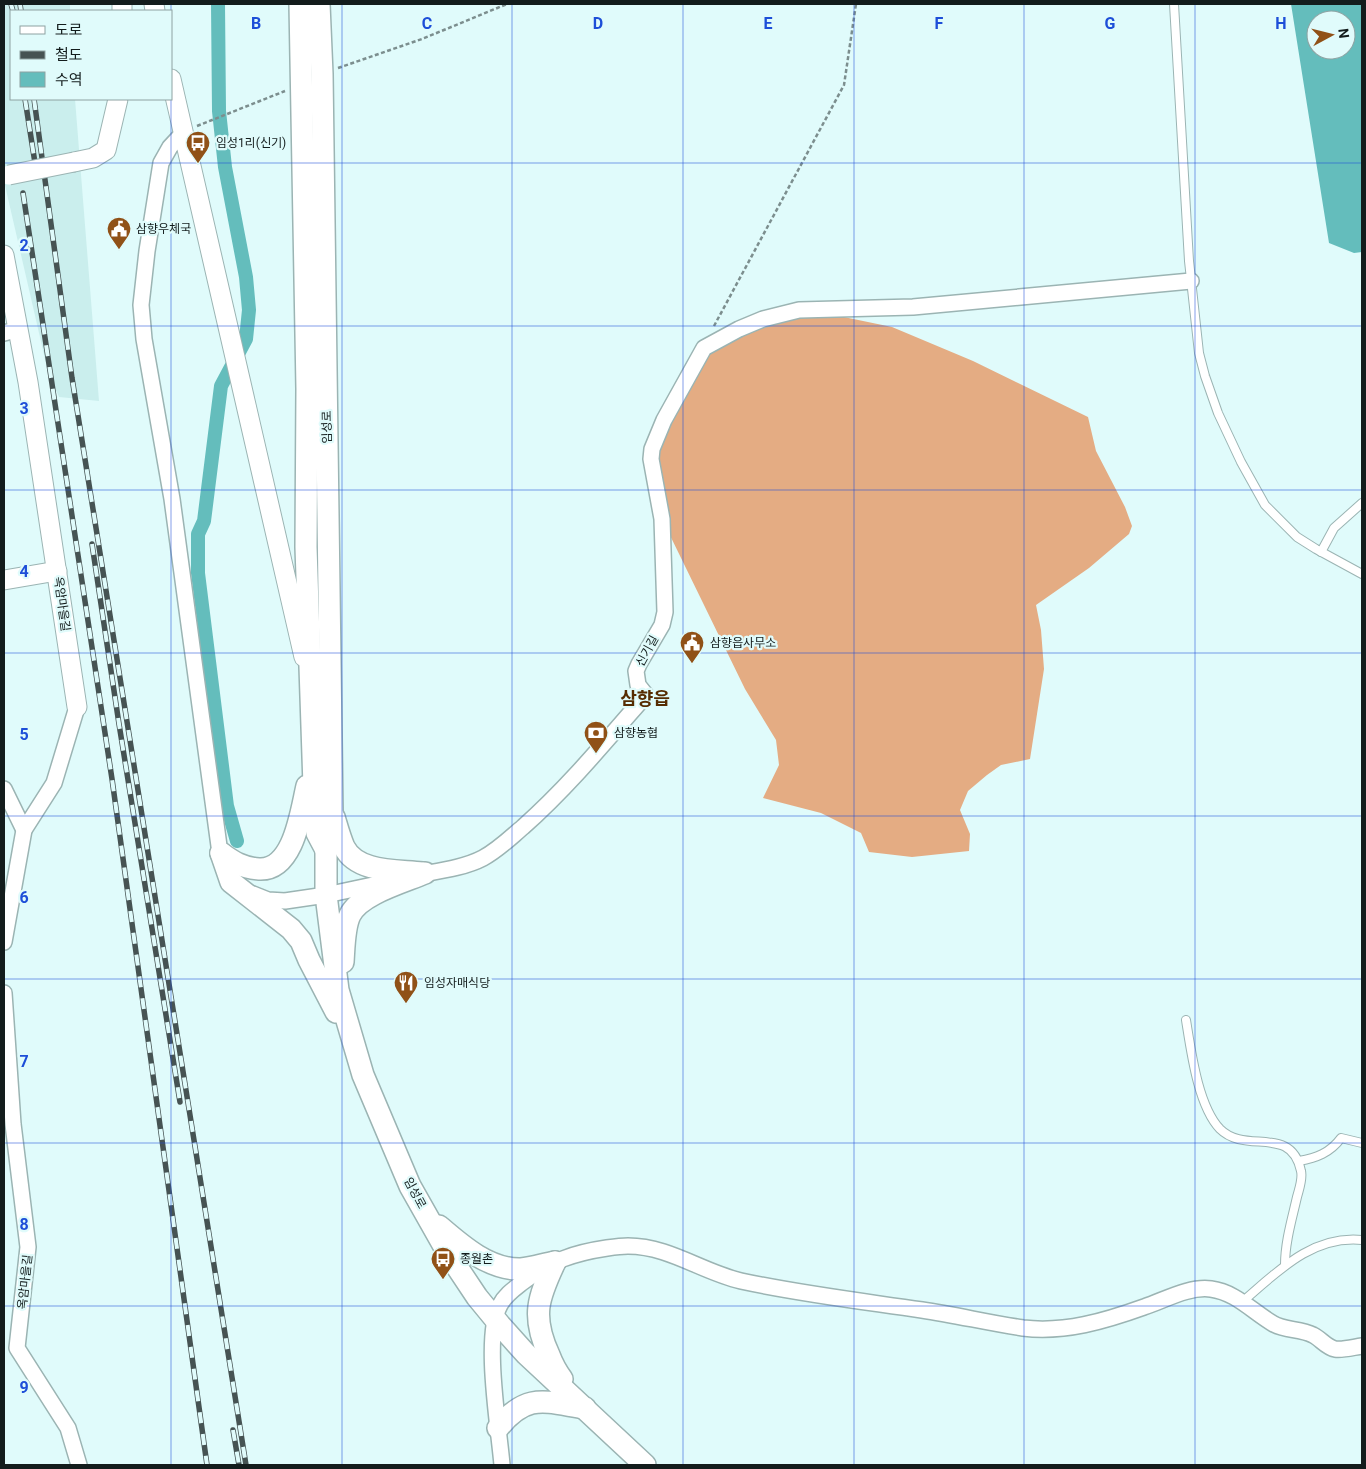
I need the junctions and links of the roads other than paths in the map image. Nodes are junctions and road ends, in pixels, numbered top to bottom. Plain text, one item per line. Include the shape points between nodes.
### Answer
1 (300, 4) edge
2 (318, 4) edge
3 (1174, 4) edge
4 (172, 83) edge
5 (118, 100) edge
6 (184, 132) junction
7 (6, 176) edge
8 (4, 255) edge
9 (1191, 281) junction
10 (12, 331) edge
11 (1362, 503) edge
12 (1321, 552) junction
13 (57, 571) junction
14 (1362, 574) edge
15 (4, 580) edge
16 (312, 695) junction
17 (77, 708) joint
18 (313, 762) junction
19 (4, 789) edge
20 (332, 810) junction
21 (24, 830) junction
22 (326, 850) junction
23 (221, 853) junction
24 (425, 874) junction
25 (326, 895) junction
26 (4, 942) edge
27 (4, 993) edge
28 (340, 997) junction
29 (1186, 1020) dead end
30 (356, 1052) junction
31 (1362, 1143) edge
32 (1299, 1161) junction
33 (427, 1216) junction
34 (1362, 1240) edge
35 (555, 1262) junction
36 (1285, 1265) junction
37 (1242, 1302) junction
38 (495, 1319) junction
39 (1362, 1346) edge
40 (585, 1408) junction
41 (498, 1428) junction
42 (78, 1465) edge
43 (502, 1465) edge
44 (645, 1465) edge

1 - 16 main road, 임성로 via 307,388 306,547
2 - 20 main road, 임성로 via 322,74
3 - 9 lane
4 - 6 street, 임성로
5 - 7 street, bridge via 106,150 93,158
6 - 16 street, 임성로
6 - 23 street via 170,147 162,163 141,305 172,499
8 - 10 street, 옥암마을길
9 - 12 lane via 1205,376 1240,462 1265,505 1297,537
9 - 24 street, 신기길 via 913,307 799,310 750,324 704,348 664,420 652,449 662,519 665,612 662,625 636,672 638,684 646,695 563,789 497,850 468,864
10 - 13 street, 옥암마을길
11 - 12 lane via 1334,528
12 - 14 lane
13 - 15 street
13 - 17 street, 옥암마을길
16 - 18 main road, 임성로
17 - 21 street, 옥암마을길 via 54,782
18 - 22 main road, 임성로 via 317,833
18 - 23 main road via 293,840 278,863 270,868 246,868
19 - 21 street
20 - 22 main road, 임성로 via 332,831
20 - 24 main road via 345,848 356,860 372,867
21 - 26 street, 옥암마을길
22 - 25 main road, 임성로
23 - 25 street, 신기길 via 232,873 254,895 285,901
23 - 30 main road via 231,882 291,929 301,941
24 - 25 street, 신기길
24 - 28 main road via 372,896 350,915 344,940
25 - 28 main road, 임성로
27 - 42 street, 옥암마을길 via 12,1124 28,1247 17,1348 68,1428
28 - 30 main road, 임성로
29 - 32 lane via 1197,1079 1218,1127 1244,1140 1274,1142 1290,1150
30 - 33 main road, 임성로 via 382,1124
31 - 32 lane via 1341,1138 1319,1157
32 - 36 lane via 1302,1175 1285,1250
33 - 35 main road via 466,1250 488,1261 521,1269
33 - 38 main road, 임성로 via 449,1255
34 - 36 lane via 1322,1245
35 - 37 street via 592,1250 640,1246 669,1253 715,1274 801,1293 1036,1329 1088,1324 1196,1289 1217,1290
35 - 38 street via 510,1292 500,1304
35 - 40 main road via 540,1300 539,1330 557,1372
36 - 37 lane
37 - 39 street via 1275,1326 1310,1333 1328,1347
38 - 40 main road, 임성로 via 526,1354
38 - 41 street via 493,1375
40 - 41 main road via 530,1402 509,1415
40 - 44 main road, 임성로
41 - 43 street

